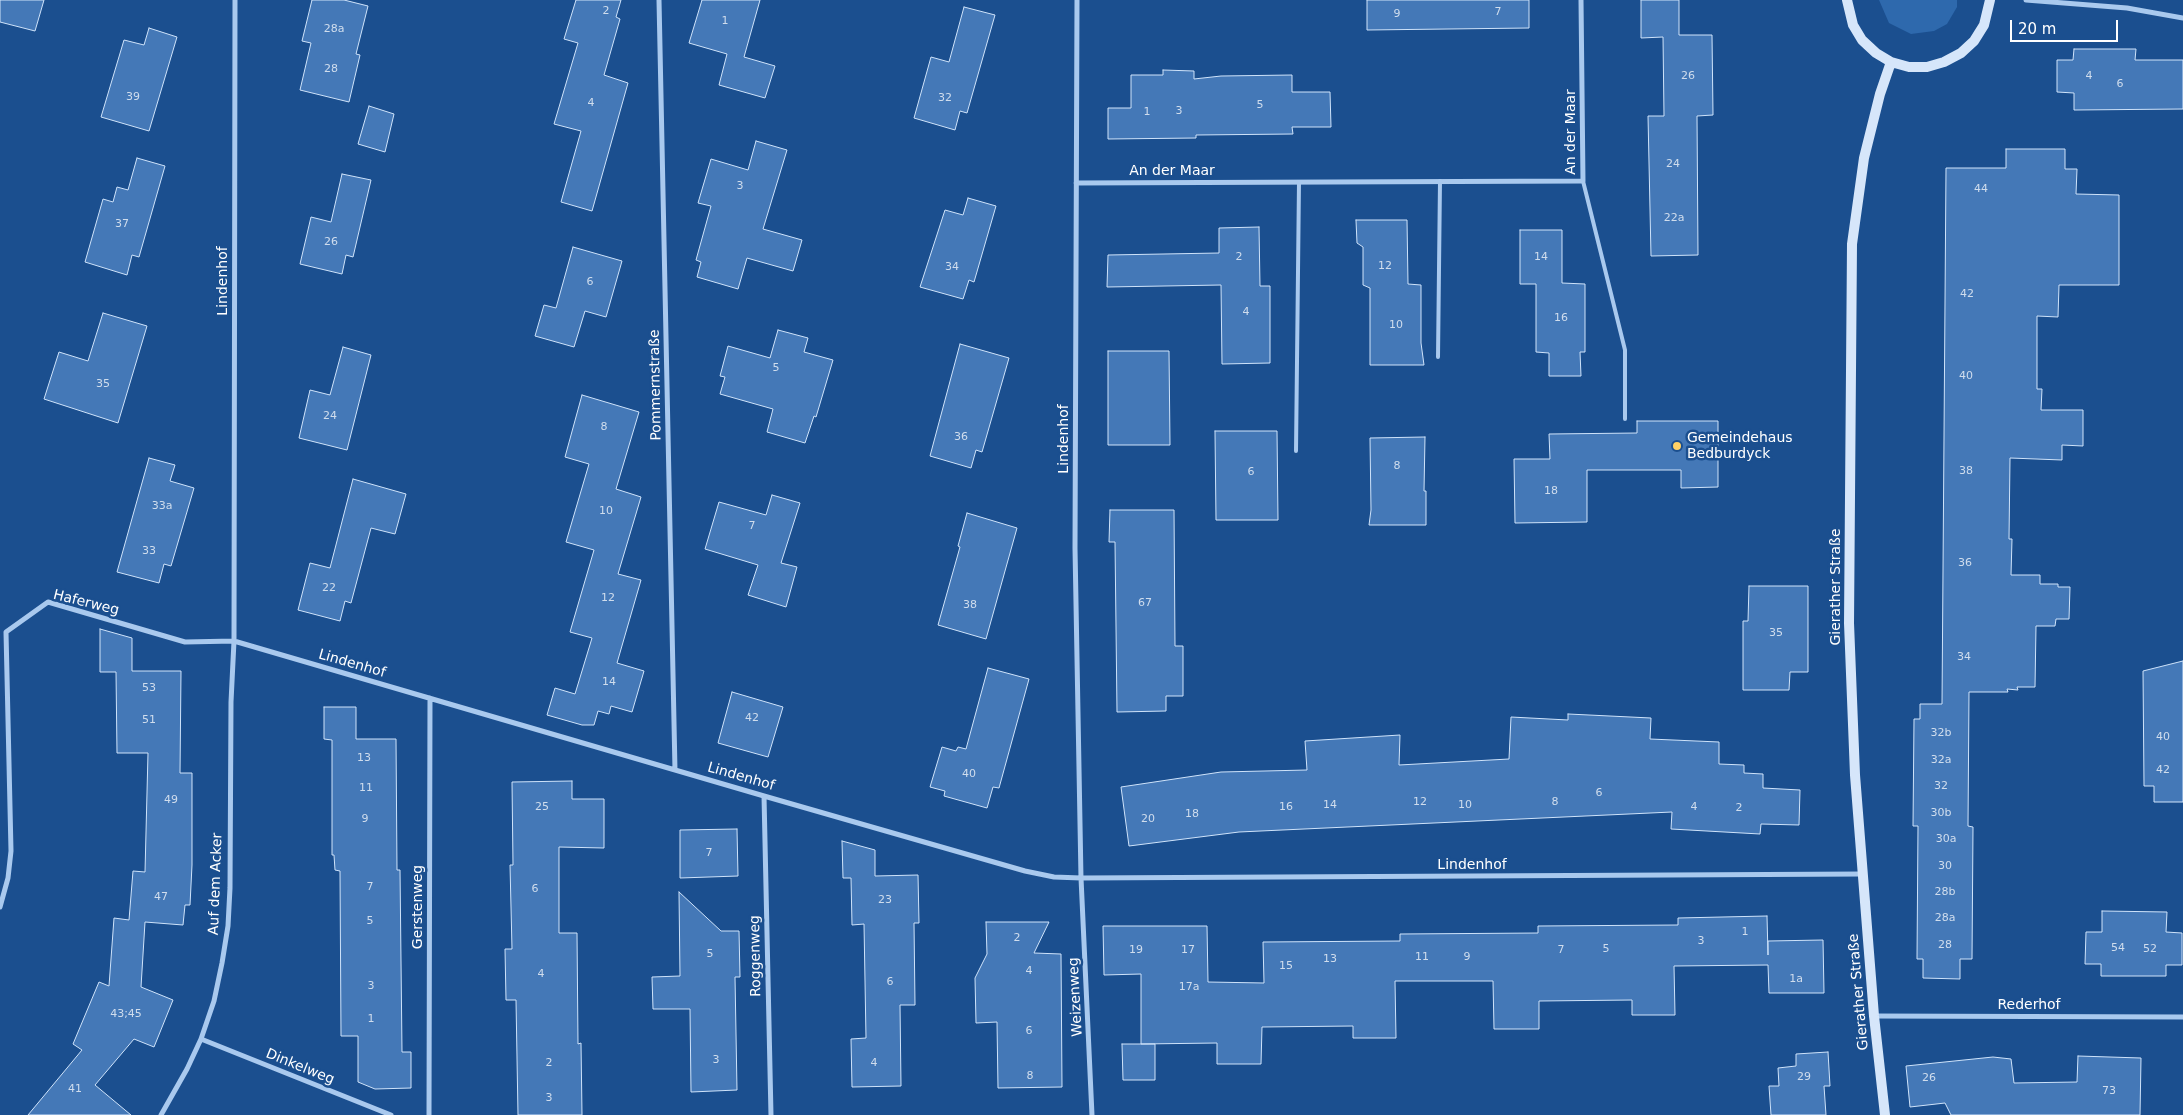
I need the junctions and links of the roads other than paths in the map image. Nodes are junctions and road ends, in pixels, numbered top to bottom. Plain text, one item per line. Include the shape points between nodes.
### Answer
1 (235, 0) edge
2 (659, 0) edge
3 (1077, 0) edge
4 (1581, 0) edge
5 (1847, 0) edge
6 (1990, 0) edge
7 (2026, 0) edge
8 (2183, 18) edge
9 (1891, 62) junction
10 (1440, 181) junction
11 (1583, 181) junction
12 (1299, 182) junction
13 (1076, 183) junction
14 (1438, 357) dead end
15 (1625, 419) dead end
16 (1296, 450) dead end
17 (234, 641) junction
18 (430, 698) junction
19 (675, 770) junction
20 (764, 796) junction
21 (1863, 874) junction
22 (1081, 878) junction
23 (0, 907) edge
24 (1874, 1016) junction
25 (2183, 1017) edge
26 (201, 1040) junction
27 (161, 1115) edge
28 (391, 1115) edge
29 (429, 1115) edge
30 (770, 1115) edge
31 (1092, 1115) edge
32 (1884, 1115) edge

1 - 17 street, Lindenhof
2 - 19 street, Pommernstraße
3 - 13 street, Lindenhof
4 - 11 street, An der Maar
5 - 9 main road via 1853,25 1862,40
6 - 9 main road via 1984,25 1961,53 1927,66
7 - 8 street via 2127,8
9 - 21 main road, Gierather Straße via 1864,158 1852,244 1849,622 1852,723
10 - 11 street, An der Maar
10 - 12 street, An der Maar
10 - 14 lane
11 - 15 lane via 1625,350
12 - 13 street, An der Maar
12 - 16 lane
13 - 22 street, Lindenhof via 1075,548
17 - 18 street, Lindenhof
17 - 23 street, Haferweg via 185,642 48,602 6,632 10,851 8,878
17 - 26 street, Auf dem Acker via 228,926 214,1001
18 - 19 street, Lindenhof
18 - 29 street, Gerstenweg
19 - 20 street, Lindenhof
20 - 22 street, Lindenhof via 1024,871
20 - 30 street, Roggenweg
21 - 22 street, Lindenhof
21 - 24 main road, Gierather Straße
22 - 31 street, Weizenweg
24 - 25 street, Rederhof
24 - 32 main road, Gierather Straße
26 - 27 street, Auf dem Acker
26 - 28 street, Dinkelweg

